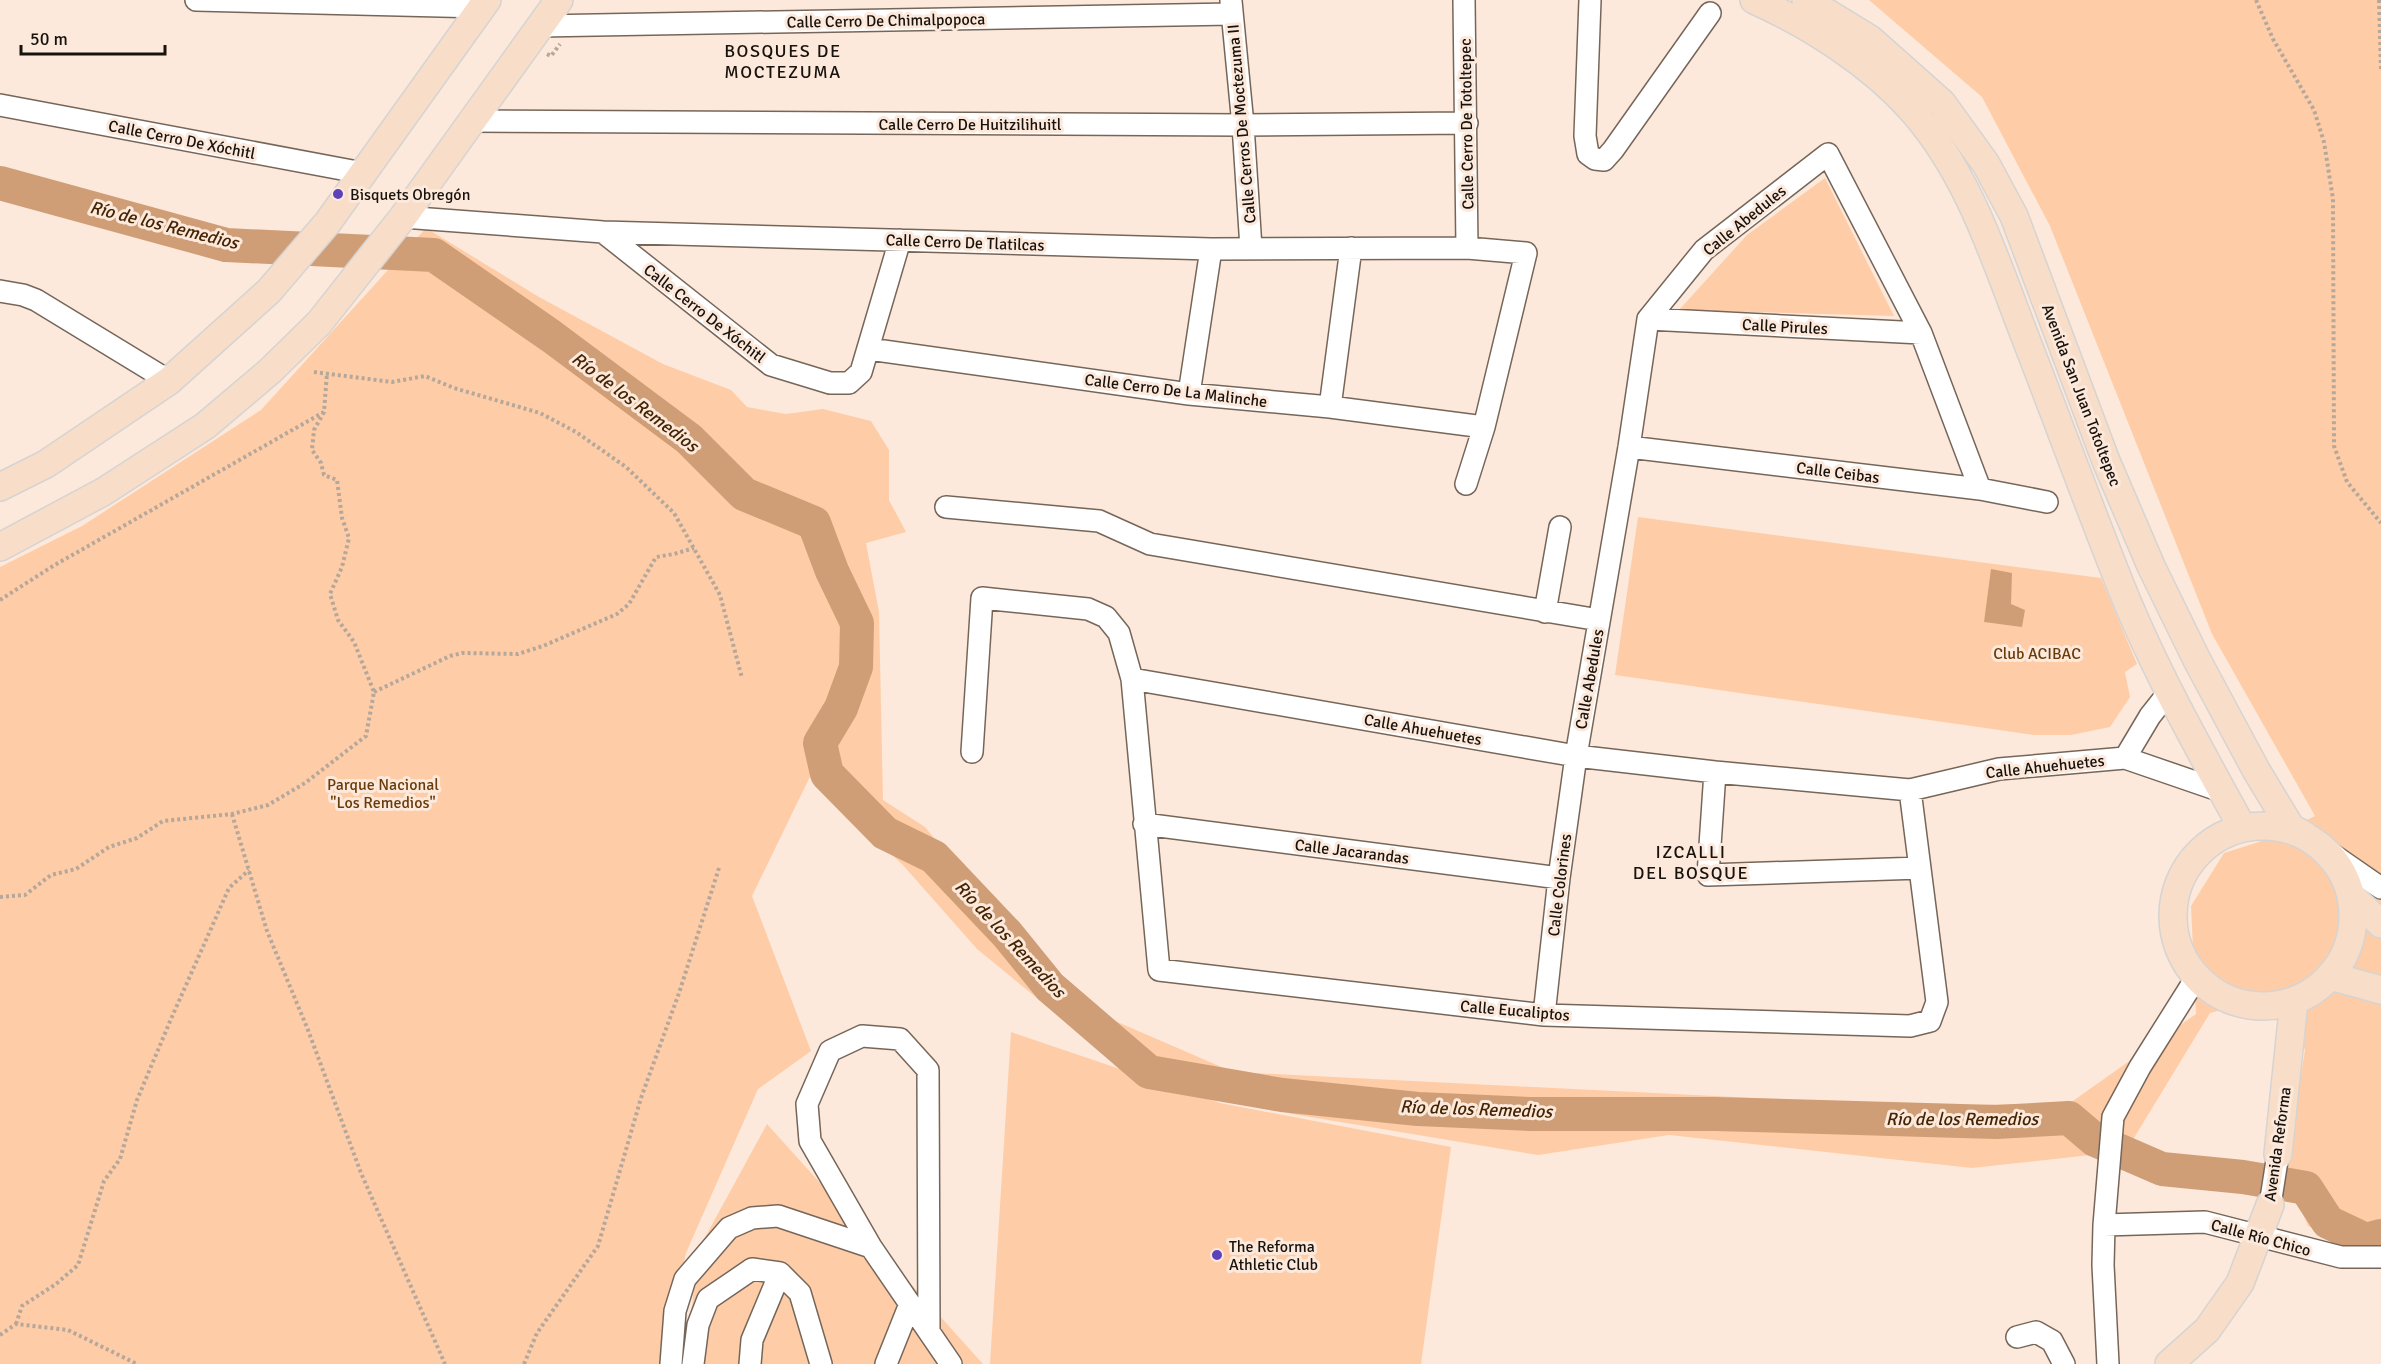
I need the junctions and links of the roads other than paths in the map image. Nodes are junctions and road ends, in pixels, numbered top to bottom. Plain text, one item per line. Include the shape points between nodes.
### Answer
1 (196, 0) edge
2 (559, 0) edge
3 (1464, 0) edge
4 (1590, 0) edge
5 (1754, 0) edge
6 (1806, 0) edge
7 (484, 4) edge
8 (1232, 7) edge
9 (1710, 13) dead end
10 (540, 26) junction
11 (0, 105) edge
12 (473, 121) junction
13 (1467, 123) junction
14 (1243, 125) junction
15 (363, 173) junction
16 (404, 217) junction
17 (603, 232) junction
18 (900, 240) junction
19 (1251, 248) junction
20 (1351, 248) junction
21 (1467, 248) junction
22 (1211, 249) junction
23 (0, 291) edge
24 (1648, 319) junction
25 (1922, 333) junction
26 (869, 350) junction
27 (170, 381) junction
28 (1189, 394) junction
29 (1330, 407) junction
30 (1484, 427) junction
31 (1629, 447) junction
32 (1466, 484) dead end
33 (0, 487) edge
34 (1980, 489) junction
35 (2047, 502) dead end
36 (946, 507) dead end
37 (1560, 527) dead end
38 (0, 547) edge
39 (1545, 612) junction
40 (1599, 620) junction
41 (1132, 679) junction
42 (2169, 692) junction
43 (972, 752) dead end
44 (1576, 756) junction
45 (2125, 758) junction
46 (2256, 770) junction
47 (1715, 772) junction
48 (1910, 790) junction
49 (2224, 792) junction
50 (1144, 824) junction
51 (2242, 827) junction
52 (2315, 842) junction
53 (1920, 868) junction
54 (1559, 878) junction
55 (2381, 888) edge
56 (2351, 896) junction
57 (2381, 924) edge
58 (2330, 976) junction
59 (2196, 978) junction
60 (2381, 990) edge
61 (2294, 1001) junction
62 (1544, 1015) junction
63 (2278, 1154) joint
64 (2270, 1205) joint
65 (2104, 1225) junction
66 (2258, 1236) junction
67 (871, 1247) junction
68 (2381, 1257) edge
69 (780, 1272) junction
70 (910, 1304) junction
71 (929, 1331) junction
72 (2016, 1337) dead end
73 (671, 1364) edge
74 (693, 1364) edge
75 (750, 1364) edge
76 (821, 1364) edge
77 (886, 1364) edge
78 (951, 1364) edge
79 (2064, 1364) edge
80 (2108, 1364) edge
81 (2169, 1364) edge

1 - 7 street
2 - 10 main road
3 - 13 street, Calle Cerro De Totoltepec
4 - 9 street via 1585,136 1588,154 1604,160
5 - 42 main road, Avenida San Juan Totoltepec via 1788,16 1863,64 1911,110 1951,163 1986,234 2117,578
6 - 46 main road, Avenida San Juan Totoltepec via 1870,39 1942,103 1986,164 2014,216 2106,461 2151,566
7 - 15 main road
8 - 10 street, Calle Cerro De Chimalpopoca
8 - 14 street, Calle Cerros De Moctezuma II
10 - 12 main road
11 - 15 street, Calle Cerro De Xóchitl
12 - 14 street, Calle Cerro De Huitzilihuitl
12 - 16 main road
13 - 14 street, Calle Cerro De Huitzilihuitl
13 - 21 street, Calle Cerro De Totoltepec
14 - 19 street, Calle Cerros De Moctezuma II
15 - 27 main road via 328,222 269,291
16 - 17 street, Calle Cerro De Tlatilcas
16 - 38 main road via 320,322 205,426 103,492
17 - 18 street, Calle Cerro De Tlatilcas
17 - 26 street, Calle Cerro De Xóchitl via 771,365 830,383 849,383 861,372
18 - 22 street, Calle Cerro De Tlatilcas
18 - 26 street
19 - 20 street, Calle Cerro De Tlatilcas
19 - 22 street, Calle Cerro De Tlatilcas
20 - 21 street, Calle Cerro De Tlatilcas
20 - 29 street
21 - 30 street, Calle Cerro De Tlatilcas via 1527,253
22 - 28 street
23 - 27 street via 36,300
24 - 25 street, Calle Pirules
24 - 25 street, Calle Abedules via 1704,250 1828,154
24 - 31 street, Calle Abedules
25 - 34 street, Calle Abedules
26 - 28 street, Calle Cerro De La Malinche
27 - 33 main road via 46,464
28 - 29 street, Calle Cerro De La Malinche
29 - 30 street, Calle Cerro De La Malinche
30 - 32 street
31 - 34 street, Calle Ceibas
31 - 40 street, Calle Abedules
34 - 35 street, Calle Ceibas
36 - 39 street via 1099,521 1150,544
37 - 39 street
39 - 40 street
40 - 44 street, Calle Abedules
41 - 43 street, Calle Eucaliptos via 1119,633 1106,617 1088,609 982,598
41 - 44 street, Calle Ahuehuetes
41 - 50 street, Calle Eucaliptos
42 - 45 street, Calle Ahuehuetes
42 - 46 main road via 2201,690
42 - 49 main road, Avenida San Juan Totoltepec
44 - 47 street, Calle Ahuehuetes
44 - 54 street, Calle Colorines
45 - 48 street, Calle Ahuehuetes via 1999,769
45 - 49 street, Calle Ahuehuetes
46 - 52 main road, Avenida San Juan Totoltepec via 2290,828
47 - 48 street, Calle Ahuehuetes
47 - 53 street via 1708,875
48 - 53 street, Calle Eucaliptos
49 - 51 main road, Avenida San Juan Totoltepec
50 - 54 street, Calle Jacarandas
50 - 62 street, Calle Eucaliptos via 1159,970
51 - 52 main road via 2284,827
51 - 59 main road via 2213,839 2190,861 2176,889 2172,920 2179,951
52 - 55 street
52 - 56 main road via 2342,871
53 - 62 street, Calle Eucaliptos via 1938,1002 1930,1021 1910,1026
54 - 62 street, Calle Colorines
56 - 57 main road
56 - 58 main road via 2353,925 2345,952
58 - 60 main road
58 - 61 main road
59 - 61 main road via 2212,992 2242,1004 2273,1006
59 - 65 street via 2139,1067 2113,1123
61 - 63 main road, Avenida Reforma
63 - 64 street, Avenida Reforma
64 - 66 main road, Avenida Reforma
65 - 66 street, Calle Río Chico via 2205,1222
65 - 80 street
66 - 68 street, Calle Río Chico via 2341,1257
66 - 81 main road, Avenida Reforma via 2240,1283 2207,1330
67 - 70 street
67 - 71 street via 810,1141 807,1104 830,1051 862,1036 900,1039 928,1070
67 - 73 street via 778,1216 752,1218 729,1228 685,1279 675,1311
69 - 74 street via 752,1269 708,1299 698,1325
69 - 75 street via 752,1340
69 - 76 street via 800,1293
70 - 71 street
70 - 77 street
71 - 78 street
72 - 79 street via 2036,1332 2052,1341

